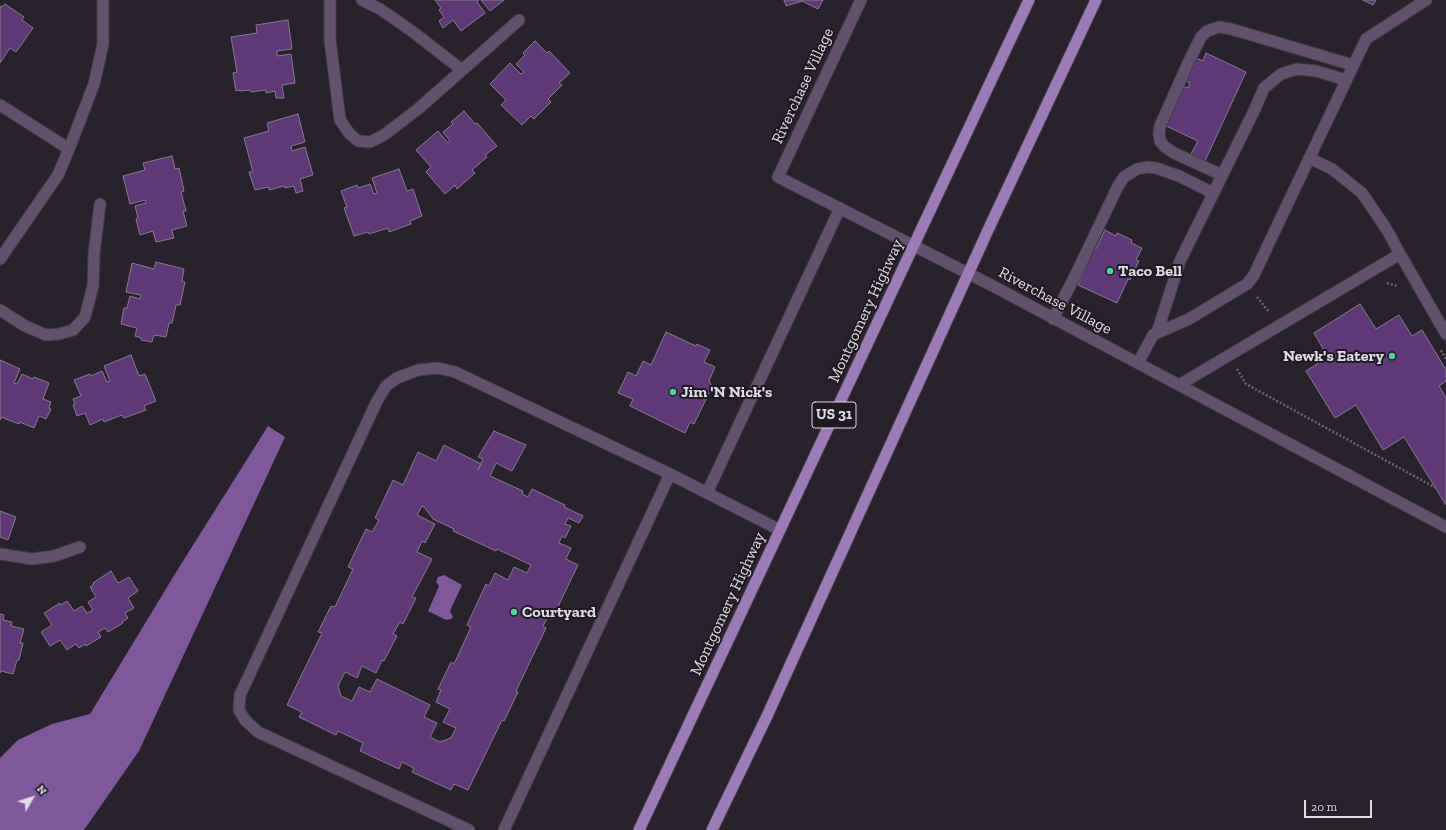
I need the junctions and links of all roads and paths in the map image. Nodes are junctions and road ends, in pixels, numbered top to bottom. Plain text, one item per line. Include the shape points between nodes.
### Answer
1 (104, 0) edge
2 (330, 0) edge
3 (362, 0) edge
4 (860, 0) edge
5 (1029, 0) edge
6 (1096, 0) edge
7 (1426, 0) edge
8 (519, 20) dead end
9 (1353, 65) junction
10 (462, 70) junction
11 (1346, 80) junction
12 (0, 105) edge
13 (69, 149) junction
14 (1309, 158) junction
15 (1222, 175) junction
16 (1213, 193) junction
17 (100, 204) dead end
18 (840, 208) junction
19 (914, 246) junction
20 (1400, 254) junction
21 (0, 259) edge
22 (968, 274) junction
23 (1384, 282) dead end
24 (1401, 288) dead end
25 (0, 310) edge
26 (1053, 319) junction
27 (1157, 333) junction
28 (1446, 334) edge
29 (1438, 346) dead end
30 (1446, 359) edge
31 (1138, 363) junction
32 (1243, 365) dead end
33 (1179, 385) junction
34 (670, 474) junction
35 (1436, 488) dead end
36 (707, 493) junction
37 (1446, 527) edge
38 (780, 530) junction
39 (80, 547) dead end
40 (0, 554) edge
41 (469, 830) edge
42 (504, 830) edge
43 (639, 830) edge
44 (712, 830) edge

1 - 13 street via 103,44 94,84
2 - 10 street via 330,40 340,120 358,141 370,142 384,135
3 - 10 street via 413,32
4 - 18 street, Riverchase Village via 778,177
5 - 19 main road, Montgomery Highway / US 31
6 - 22 main road
7 - 9 street via 1366,39
8 - 10 street
9 - 11 street
9 - 15 street via 1231,29 1218,27 1207,31 1201,37 1189,61 1162,121 1159,134 1160,141 1174,153
11 - 14 street
11 - 15 street via 1316,71 1297,69 1281,74 1264,88
12 - 13 street
13 - 21 street via 58,175
14 - 20 street via 1332,169 1362,193
14 - 27 street via 1254,275 1247,284 1189,319
15 - 16 street
16 - 26 street via 1156,168 1137,169 1124,177 1114,192
16 - 27 street via 1180,261
17 - 25 street via 93,286 85,317 73,330 46,335 25,326
18 - 19 street, Riverchase Village
18 - 36 street
19 - 22 street, Riverchase Village
19 - 38 main road, Montgomery Highway / US 31
20 - 28 street
20 - 33 street
22 - 26 street, Riverchase Village
22 - 44 main road via 767,716
23 - 24 path
26 - 31 street, Riverchase Village
27 - 31 street via 1153,335
29 - 30 path
31 - 33 street, Riverchase Village
32 - 35 path via 1236,368 1246,384
33 - 37 street, Riverchase Village
34 - 36 street
34 - 41 street via 455,372 438,368 418,370 397,378 386,386 377,401 240,695 239,710 258,732
34 - 42 street
36 - 38 street
38 - 43 main road, Montgomery Highway / US 31
39 - 40 street via 54,556 32,558

